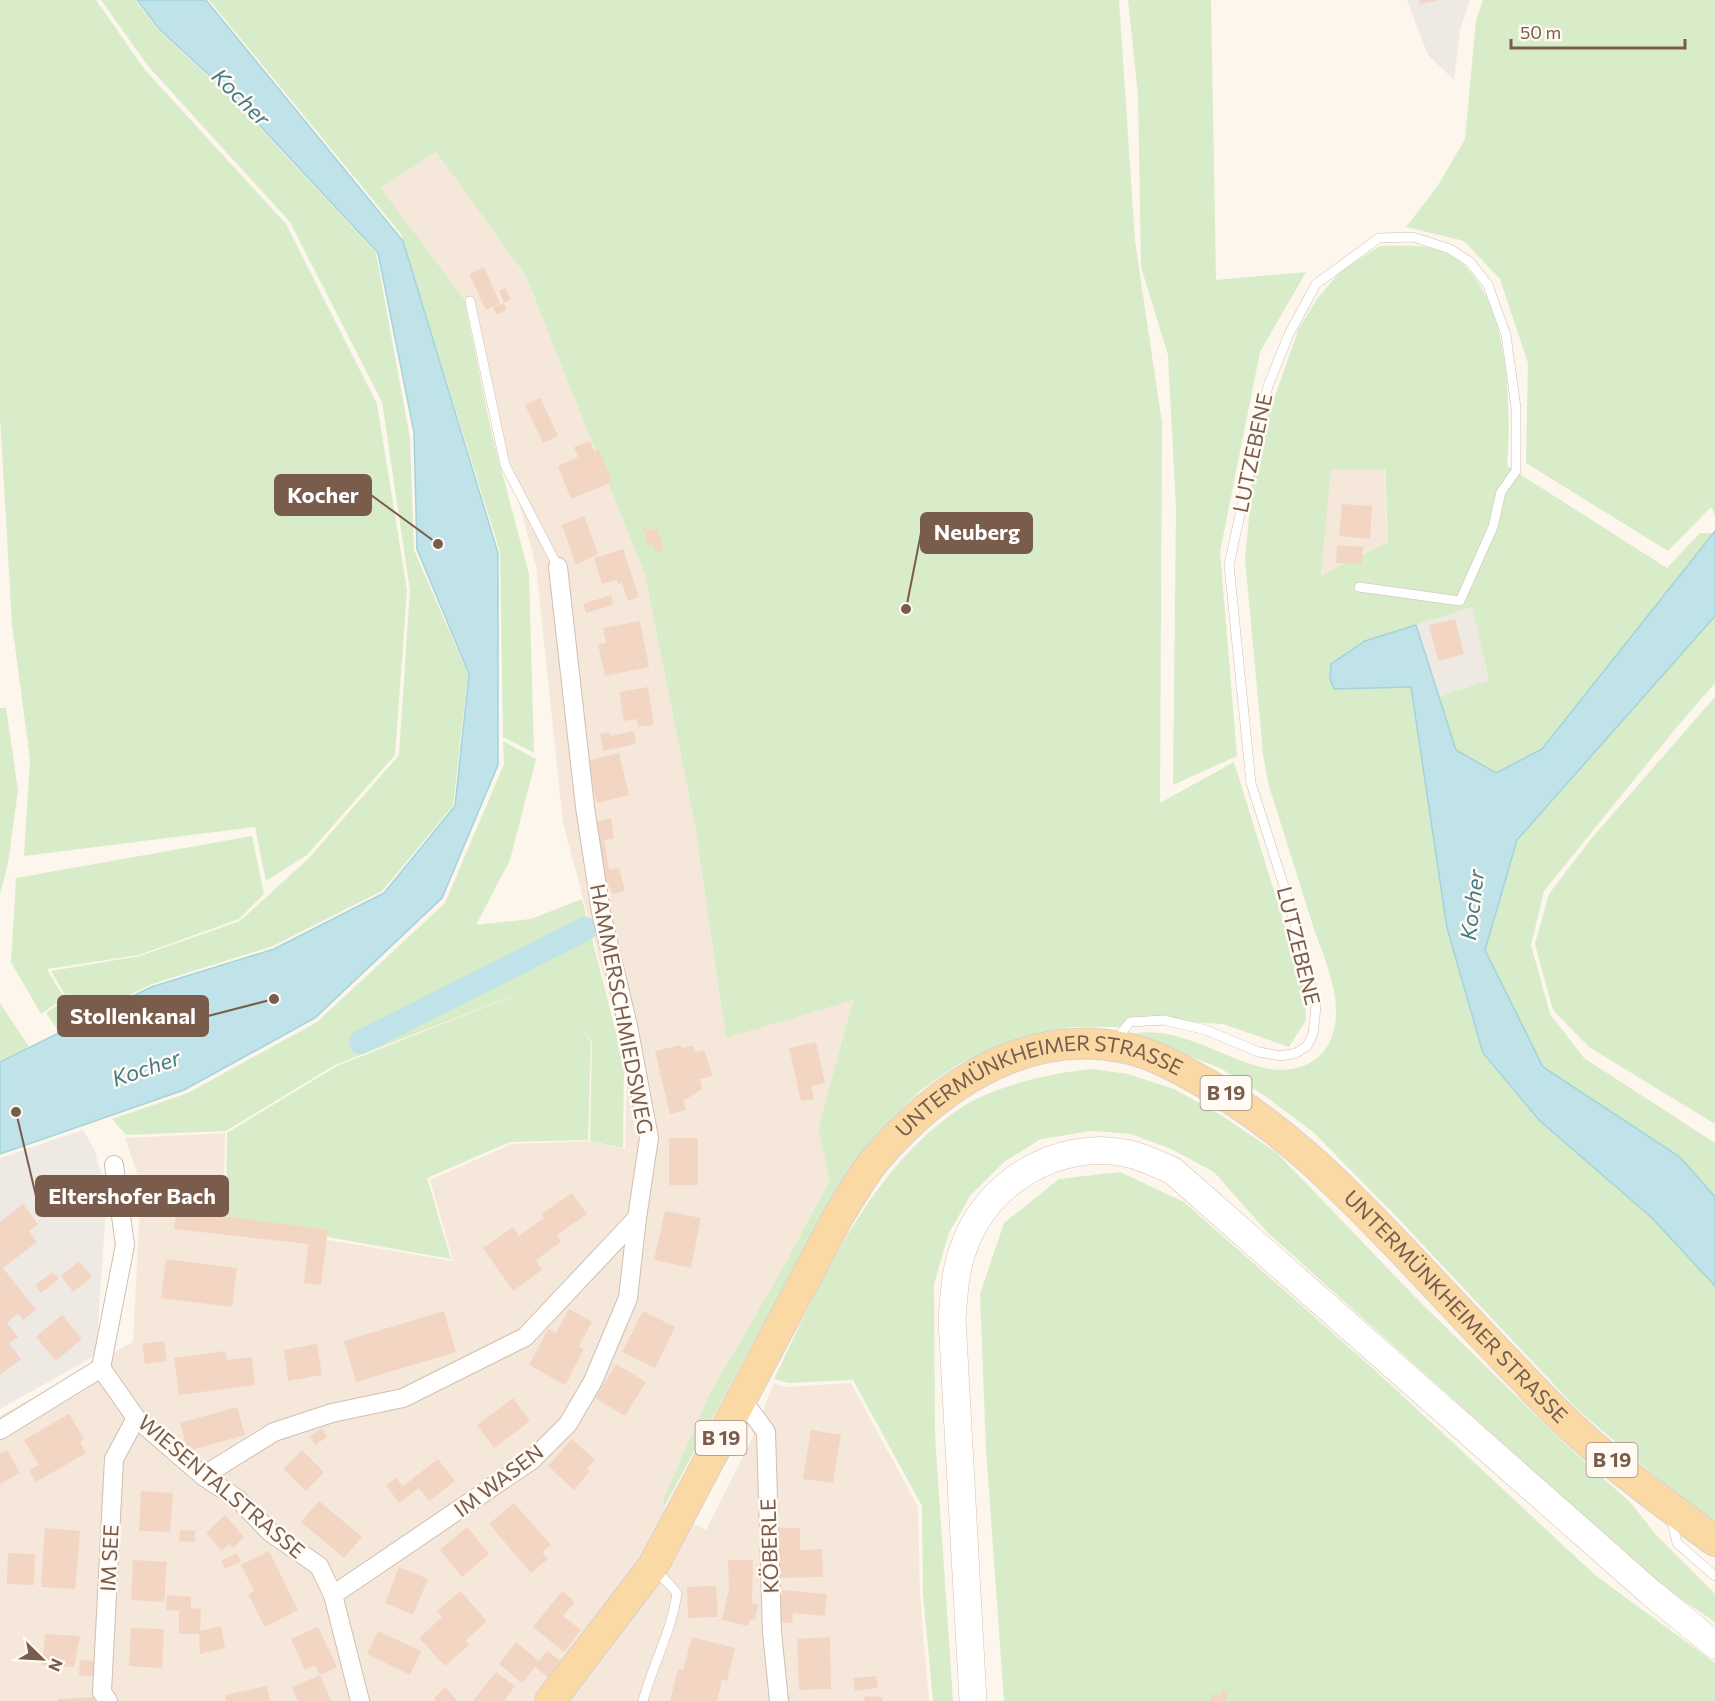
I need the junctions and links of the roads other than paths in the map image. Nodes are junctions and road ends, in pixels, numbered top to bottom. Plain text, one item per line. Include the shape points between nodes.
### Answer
1 (470, 301) dead end
2 (558, 567) joint
3 (1359, 587) dead end
4 (1120, 1046) junction
5 (114, 1165) dead end
6 (637, 1218) junction
7 (101, 1368) junction
8 (741, 1398) junction
9 (136, 1418) junction
10 (0, 1430) edge
11 (203, 1476) junction
12 (1669, 1506) junction
13 (1715, 1540) edge
14 (653, 1566) junction
15 (1715, 1576) edge
16 (333, 1595) junction
17 (1715, 1645) edge
18 (108, 1701) edge
19 (360, 1701) edge
20 (550, 1701) edge
21 (643, 1701) edge
22 (779, 1701) edge
23 (973, 1701) edge

1 - 2 lane, HAMMERSCHMIEDSWEG via 505,465
2 - 6 street, HAMMERSCHMIEDSWEG via 600,912 628,1026 648,1138
3 - 4 lane, LUTZEBENE via 1460,601 1493,527 1501,492 1516,471 1516,408 1506,335 1488,285 1470,262 1450,249 1413,237 1379,238 1316,284 1289,334 1268,386 1229,565 1251,783 1289,902 1316,1007 1312,1034 1307,1046 1281,1056 1259,1052 1206,1030 1164,1020 1142,1020 1130,1022 1123,1030
4 - 8 main road, UNTERMÜNKHEIMER STRASSE / B 19 via 1077,1044 1008,1056 937,1098 873,1162 838,1217
4 - 12 main road, UNTERMÜNKHEIMER STRASSE / B 19 via 1159,1058 1228,1094 1289,1140 1350,1196 1554,1410
5 - 7 street via 125,1245
6 - 11 street via 525,1336 403,1398 332,1413 274,1432
6 - 16 street, IM WASEN via 628,1298 593,1381 568,1424 532,1460
7 - 9 street, WIESENTALSTRASSE
7 - 10 street
8 - 14 main road, UNTERMÜNKHEIMER STRASSE / B 19
8 - 22 street, KÖBERLE via 766,1432 772,1632
9 - 11 street, WIESENTALSTRASSE
9 - 18 street, IM SEE via 114,1459 102,1692
11 - 16 street, WIESENTALSTRASSE via 239,1500 270,1533 319,1566
12 - 13 main road, UNTERMÜNKHEIMER STRASSE / B 19
12 - 15 lane via 1677,1544
14 - 20 main road, UNTERMÜNKHEIMER STRASSE / B 19
14 - 21 lane via 677,1593 674,1618 652,1668
16 - 19 street, WIESENTALSTRASSE
17 - 23 main road via 1173,1171 1125,1153 1080,1152 1032,1168 998,1192 976,1220 963,1247 956,1280 952,1319

